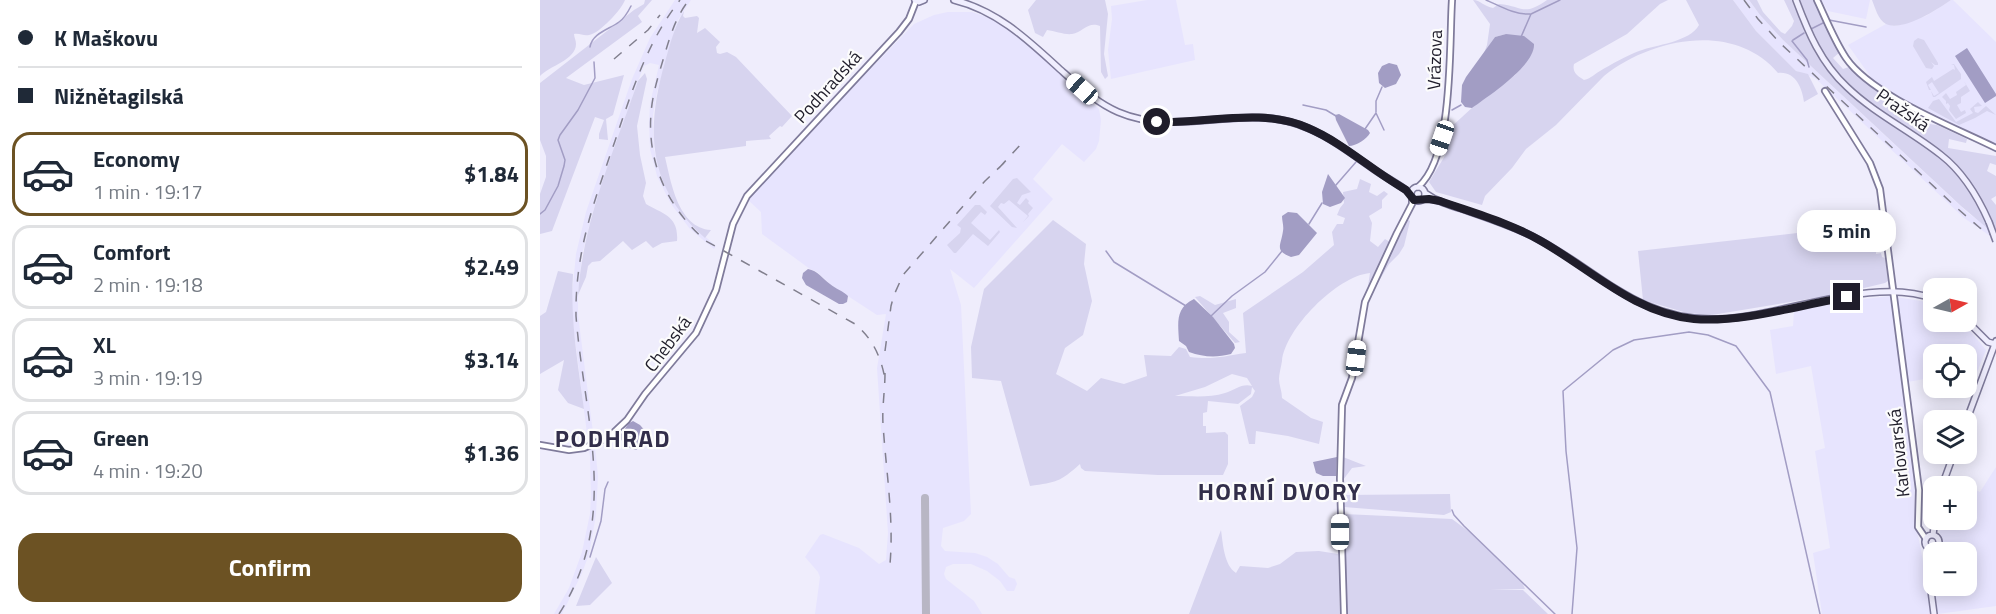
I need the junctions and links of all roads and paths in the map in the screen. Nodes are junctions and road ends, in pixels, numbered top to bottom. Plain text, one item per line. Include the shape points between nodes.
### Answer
1 (924, 0) edge
2 (954, 0) edge
3 (1452, 0) edge
4 (1796, 0) edge
5 (1816, 0) edge
6 (915, 1) edge
7 (1825, 91) dead end
8 (1996, 148) edge
9 (1398, 185) junction
10 (754, 189) joint
11 (1420, 189) junction
12 (1415, 200) junction
13 (1440, 201) junction
14 (1996, 241) edge
15 (1894, 292) junction
16 (1923, 296) edge
17 (1977, 331) edge
18 (1996, 342) edge
19 (1970, 410) edge
20 (540, 445) edge
21 (1931, 530) edge
22 (1929, 537) junction
23 (1927, 542) edge
24 (1939, 542) edge
25 (1932, 596) edge
26 (1344, 614) edge
27 (1934, 614) edge

1 - 6 main road
2 - 9 main road via 977,7 1009,25 1082,89 1104,105 1130,116 1157,122 1257,117 1291,122 1325,136
3 - 11 street, Vrázova via 1444,125 1438,150
4 - 14 main road, Pražská, bridge via 1815,45 1835,74 1873,109 1950,163 1983,207
5 - 8 street via 1846,58 1869,81
6 - 10 street, Podhradská via 899,32
7 - 15 street, Karlovarská via 1877,178
9 - 11 main road
9 - 12 main road
10 - 20 street, Chebská via 732,224 716,290 696,333 627,420 609,437 585,448 569,450
11 - 12 main road
11 - 12 main road
11 - 13 main road
12 - 13 main road
12 - 26 street via 1365,302 1353,378 1342,405
13 - 15 main road via 1532,236 1634,300 1685,318 1732,318 1862,294
15 - 16 main road
15 - 22 street, Karlovarská via 1918,516
17 - 18 main road via 1988,342
18 - 19 main road
21 - 22 main road
22 - 23 main road
22 - 24 main road via 1937,537
25 - 27 main road

